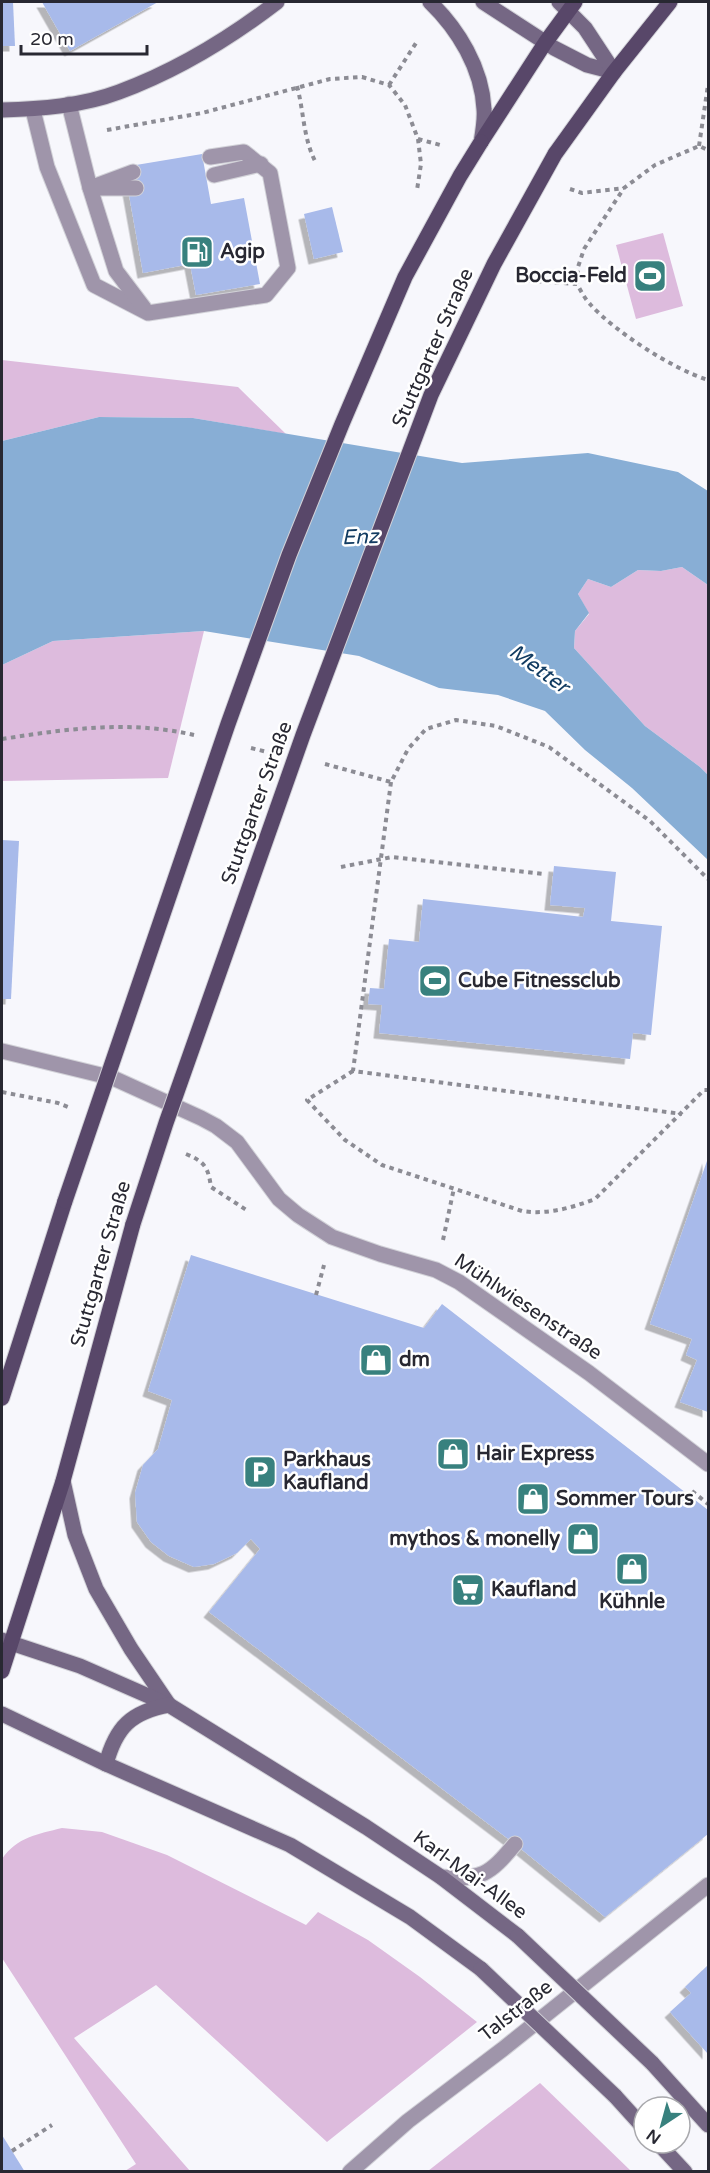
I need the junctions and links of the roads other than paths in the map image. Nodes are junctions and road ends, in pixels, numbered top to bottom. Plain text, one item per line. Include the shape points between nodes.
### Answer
1 (277, 2) edge
2 (430, 2) edge
3 (483, 2) edge
4 (670, 2) edge
5 (567, 4) edge
6 (545, 43) junction
7 (614, 72) junction
8 (69, 104) junction
9 (2, 110) edge
10 (33, 110) junction
11 (481, 142) junction
12 (210, 157) dead end
13 (261, 164) junction
14 (133, 171) dead end
15 (214, 175) dead end
16 (90, 188) junction
17 (136, 188) dead end
18 (148, 313) junction
19 (2, 1051) edge
20 (2, 1398) edge
21 (708, 1464) edge
22 (63, 1481) junction
23 (6, 1641) edge
24 (2, 1671) edge
25 (169, 1705) junction
26 (2, 1714) edge
27 (106, 1764) junction
28 (515, 1844) dead end
29 (441, 1877) junction
30 (708, 1885) edge
31 (632, 2115) edge
32 (708, 2125) edge
33 (669, 2155) edge
34 (350, 2172) edge
35 (685, 2172) edge

1 - 8 main road via 189,60 118,92
2 - 11 main road via 444,15 476,65 485,111
3 - 6 main road
4 - 7 main road, Stuttgarter Straße
5 - 6 main road
5 - 7 main road
6 - 7 main road via 587,65
6 - 11 main road
7 - 22 main road, Stuttgarter Straße, bridge via 555,154 494,264 431,395 303,735 166,1123 133,1224
8 - 10 main road
8 - 16 street
9 - 10 main road
10 - 18 street via 47,167 94,285
11 - 20 main road, bridge via 405,277 289,555 65,1201
12 - 13 street via 244,152
13 - 15 street
13 - 18 street via 270,172 288,268 267,296
14 - 16 street
16 - 17 street
16 - 18 street via 116,272
19 - 21 street, Mühlwiesenstraße via 113,1078 216,1126 237,1142 279,1199 298,1215 332,1237 436,1270 459,1282 590,1373
22 - 23 main road, Stuttgarter Straße
22 - 25 main road, Karl-Mai-Allee via 75,1535 96,1588
23 - 24 main road, Stuttgarter Straße
23 - 25 main road, Karl-Mai-Allee via 81,1666
25 - 27 main road via 133,1716 118,1733
25 - 29 main road, Karl-Mai-Allee
26 - 27 main road
27 - 31 main road, bridge via 290,1845 410,1917 481,1969
28 - 29 street via 481,1876
29 - 32 main road, Karl-Mai-Allee, bridge via 518,1936 652,2063
30 - 34 street, Talstraße via 408,2121
33 - 35 main road

